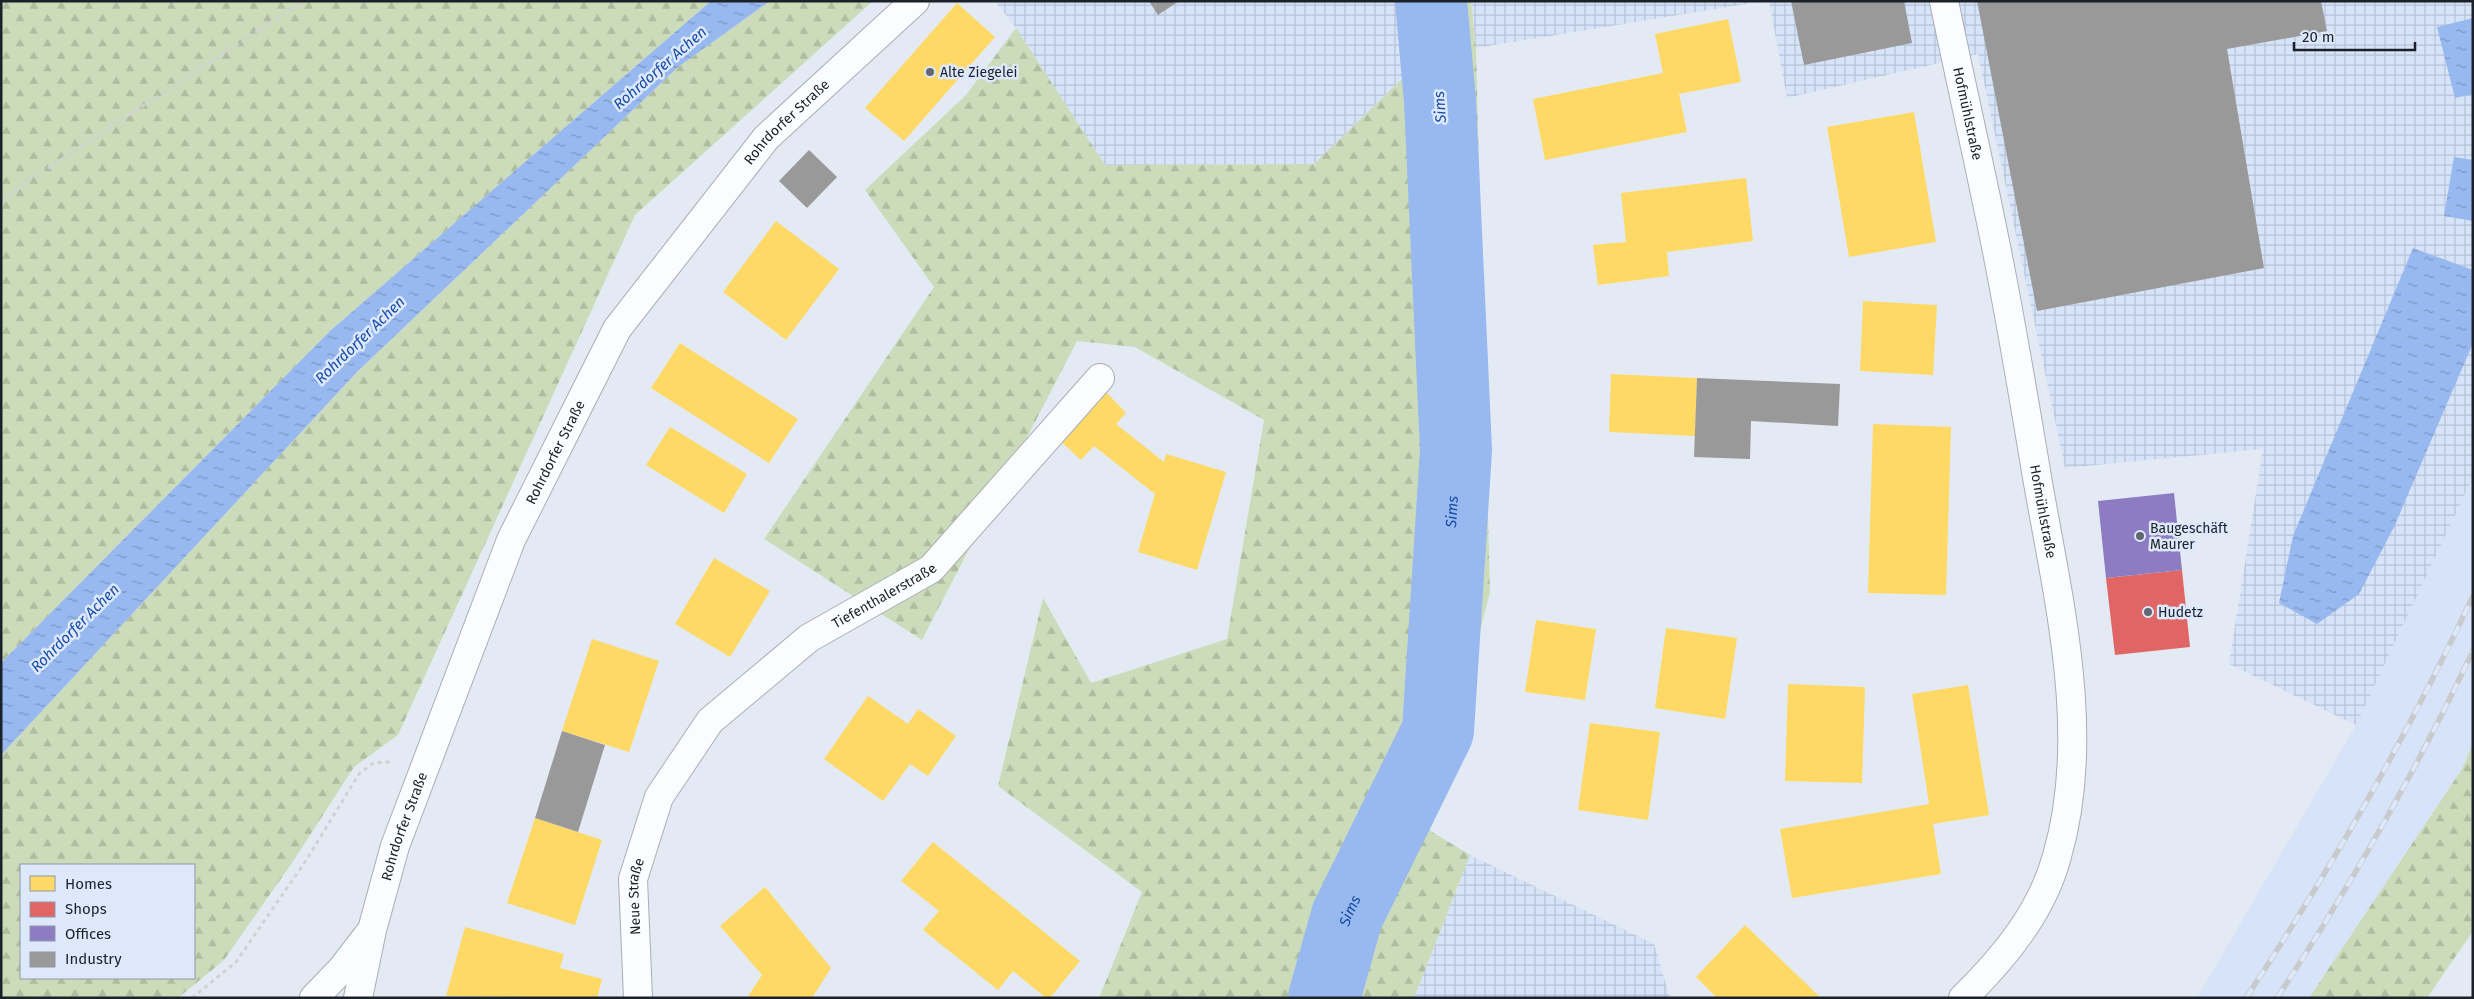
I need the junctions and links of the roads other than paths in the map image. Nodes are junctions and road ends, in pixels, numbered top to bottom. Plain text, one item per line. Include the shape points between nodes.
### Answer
1 (915, 1) edge
2 (1944, 1) edge
3 (1100, 378) dead end
4 (659, 797) joint
5 (372, 930) junction
6 (314, 998) edge
7 (358, 998) edge
8 (638, 998) edge
9 (1963, 998) edge

1 - 5 street, Rohrdorfer Straße via 766,138 617,329 511,540 395,846
2 - 9 street, Hofmühlstraße via 2000,266 2067,650 2072,736 2068,802 2057,857 2033,914 1994,968
3 - 4 street, Tiefenthalerstraße via 931,569 809,638 710,721
4 - 8 street, Neue Straße via 632,879
5 - 6 street
5 - 7 street, Rohrdorfer Straße

